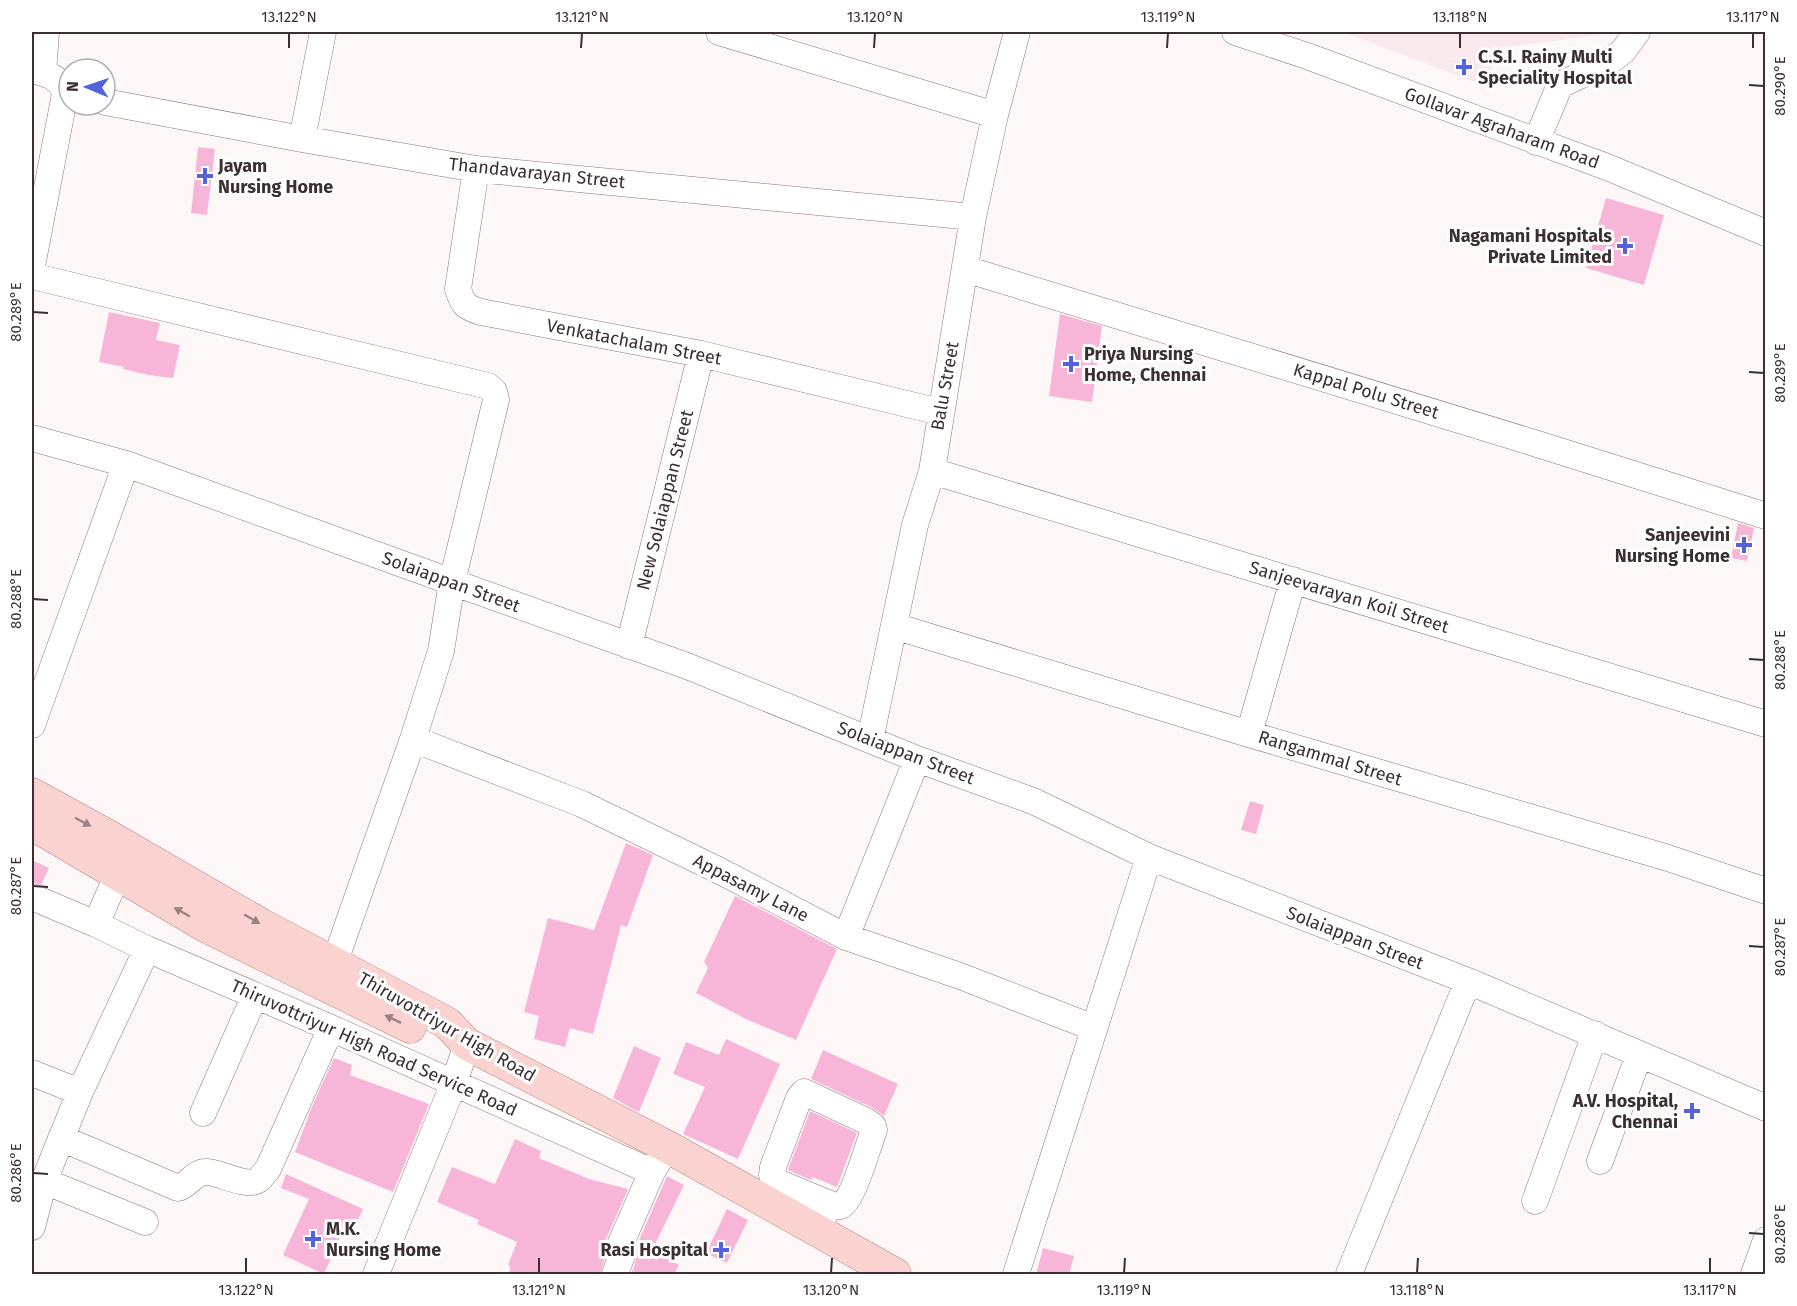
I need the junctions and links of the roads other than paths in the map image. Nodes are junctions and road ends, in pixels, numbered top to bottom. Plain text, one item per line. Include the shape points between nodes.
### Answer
1 (46, 32) edge
2 (323, 32) edge
3 (719, 32) edge
4 (1017, 32) edge
5 (1235, 32) edge
6 (1637, 32) edge
7 (37, 72) edge
8 (57, 81) edge
9 (117, 104) edge
10 (995, 115) junction
11 (62, 117) edge
12 (302, 139) junction
13 (1536, 142) junction
14 (476, 169) junction
15 (973, 217) junction
16 (1766, 233) edge
17 (32, 266) edge
18 (965, 269) junction
19 (32, 276) edge
20 (701, 354) junction
21 (940, 412) junction
22 (32, 438) edge
23 (126, 464) junction
24 (932, 471) junction
25 (1766, 516) edge
26 (1293, 580) junction
27 (452, 582) junction
28 (894, 626) junction
29 (629, 646) junction
30 (1766, 724) edge
31 (32, 725) edge
32 (1249, 734) junction
33 (413, 739) junction
34 (870, 740) junction
35 (917, 759) junction
36 (32, 794) edge
37 (32, 824) edge
38 (1149, 857) junction
39 (124, 862) junction
40 (1766, 891) edge
41 (32, 897) edge
42 (96, 924) junction
43 (846, 937) junction
44 (147, 949) junction
45 (334, 964) junction
46 (1468, 981) junction
47 (255, 995) junction
48 (331, 1028) junction
49 (1094, 1028) junction
50 (1595, 1034) junction
51 (467, 1044) junction
52 (1639, 1055) junction
53 (32, 1073) edge
54 (454, 1083) junction
55 (80, 1092) junction
56 (1766, 1108) edge
57 (203, 1113) dead end
58 (61, 1138) junction
59 (660, 1159) junction
60 (1600, 1161) dead end
61 (44, 1181) junction
62 (766, 1186) junction
63 (1535, 1201) dead end
64 (823, 1217) junction
65 (145, 1222) dead end
66 (32, 1227) edge
67 (1766, 1240) edge
68 (376, 1275) edge
69 (615, 1275) edge
70 (895, 1275) edge
71 (1016, 1275) edge
72 (1349, 1275) edge
73 (1754, 1275) edge

1 - 7 street
2 - 12 street
3 - 10 street
4 - 10 street, Balu Street
5 - 13 street, Gollavar Agraharam Road
6 - 13 street via 1609,62 1560,85
7 - 8 street
9 - 12 street, Thandavarayan Street
10 - 15 street, Balu Street
11 - 17 street
12 - 14 street, Thandavarayan Street
13 - 16 street, Gollavar Agraharam Road via 1607,166
14 - 15 street, Thandavarayan Street
14 - 20 street, Venkatachalam Street via 458,289 467,308
15 - 18 street, Balu Street
18 - 21 street, Balu Street
18 - 25 street, Kappal Polu Street
19 - 27 street via 488,386 496,400
20 - 21 street, Venkatachalam Street
20 - 29 street, New Solaiappan Street
21 - 24 street, Balu Street
22 - 23 street, Solaiappan Street
23 - 27 street, Solaiappan Street
23 - 31 street
24 - 26 street, Sanjeevarayan Koil Street
24 - 28 street, Balu Street via 915,525
26 - 30 street, Sanjeevarayan Koil Street
26 - 32 street
27 - 29 street, Solaiappan Street
27 - 33 street via 441,651
28 - 32 street, Rangammal Street
28 - 34 street, Balu Street
29 - 34 street, Solaiappan Street
32 - 40 street, Rangammal Street via 1668,858
33 - 43 street, Appasamy Lane via 582,804
33 - 45 street
34 - 35 street, Solaiappan Street
35 - 38 street, Solaiappan Street via 1033,801
35 - 43 street
36 -> 39 main road, Thiruvottriyur High Road
37 - 39 main road
38 - 46 street, Solaiappan Street
38 - 49 street
39 - 42 street
39 -> 45 main road, Thiruvottriyur High Road via 262,925
51 -> 39 main road via 437,1040 207,927
41 - 42 street, Thiruvottriyur High Road Service Road
42 - 44 street, Thiruvottriyur High Road Service Road
43 - 49 street, Appasamy Lane
44 - 47 street, Thiruvottriyur High Road Service Road
44 - 55 street
45 - 51 main road, Thiruvottriyur High Road via 447,1023
46 - 50 street, Solaiappan Street
46 - 72 street
47 - 48 street, Thiruvottriyur High Road Service Road
47 - 57 street
48 - 54 street, Thiruvottriyur High Road Service Road
48 - 58 street via 268,1169 258,1180 250,1182 206,1172 178,1188
49 - 71 street
50 - 52 street, Solaiappan Street
50 - 63 street
51 - 54 street
51 - 59 main road, Thiruvottriyur High Road
52 - 56 street, Solaiappan Street
52 - 60 street
53 - 55 street
54 - 59 street, Thiruvottriyur High Road Service Road
54 - 68 street
55 - 58 street
58 - 61 street
59 - 62 main road, Thiruvottriyur High Road
59 - 69 street via 620,1245 622,1255
61 - 65 street
61 - 66 street
62 - 64 main road, Thiruvottriyur High Road
62 - 64 street via 804,1092 866,1121 874,1130 850,1194 843,1205
64 - 70 main road, Thiruvottriyur High Road
67 - 73 street

